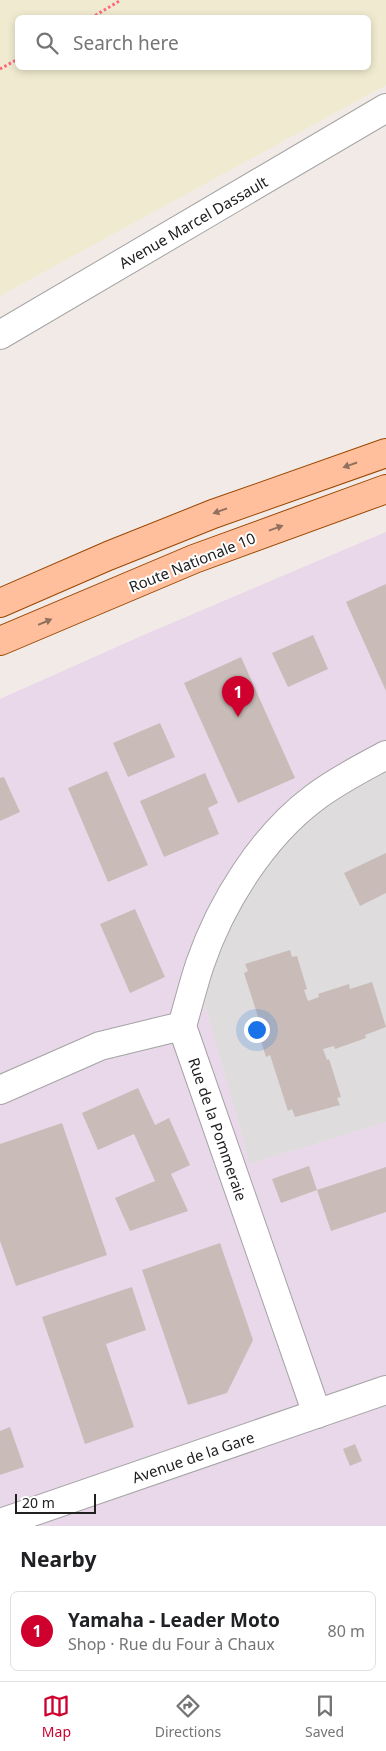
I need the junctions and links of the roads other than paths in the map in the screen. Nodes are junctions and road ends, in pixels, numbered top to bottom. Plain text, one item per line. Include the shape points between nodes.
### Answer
1 (386, 108) edge
2 (0, 335) edge
3 (386, 452) edge
4 (386, 489) edge
5 (0, 603) edge
6 (0, 641) edge
7 (386, 755) edge
8 (182, 1026) junction
9 (0, 1090) edge
10 (386, 1390) edge
11 (317, 1414) junction
12 (0, 1523) edge

1 - 2 street, Avenue Marcel Dassault
3 -> 5 main road via 204,517
6 -> 4 main road, Route Nationale 10 via 194,559
7 - 8 street via 314,798 281,828 253,861 216,926 200,964
8 - 9 street via 100,1046
8 - 11 street, Rue de la Pommeraie
10 - 11 street, Avenue de la Gare
11 - 12 street, Avenue de la Gare

